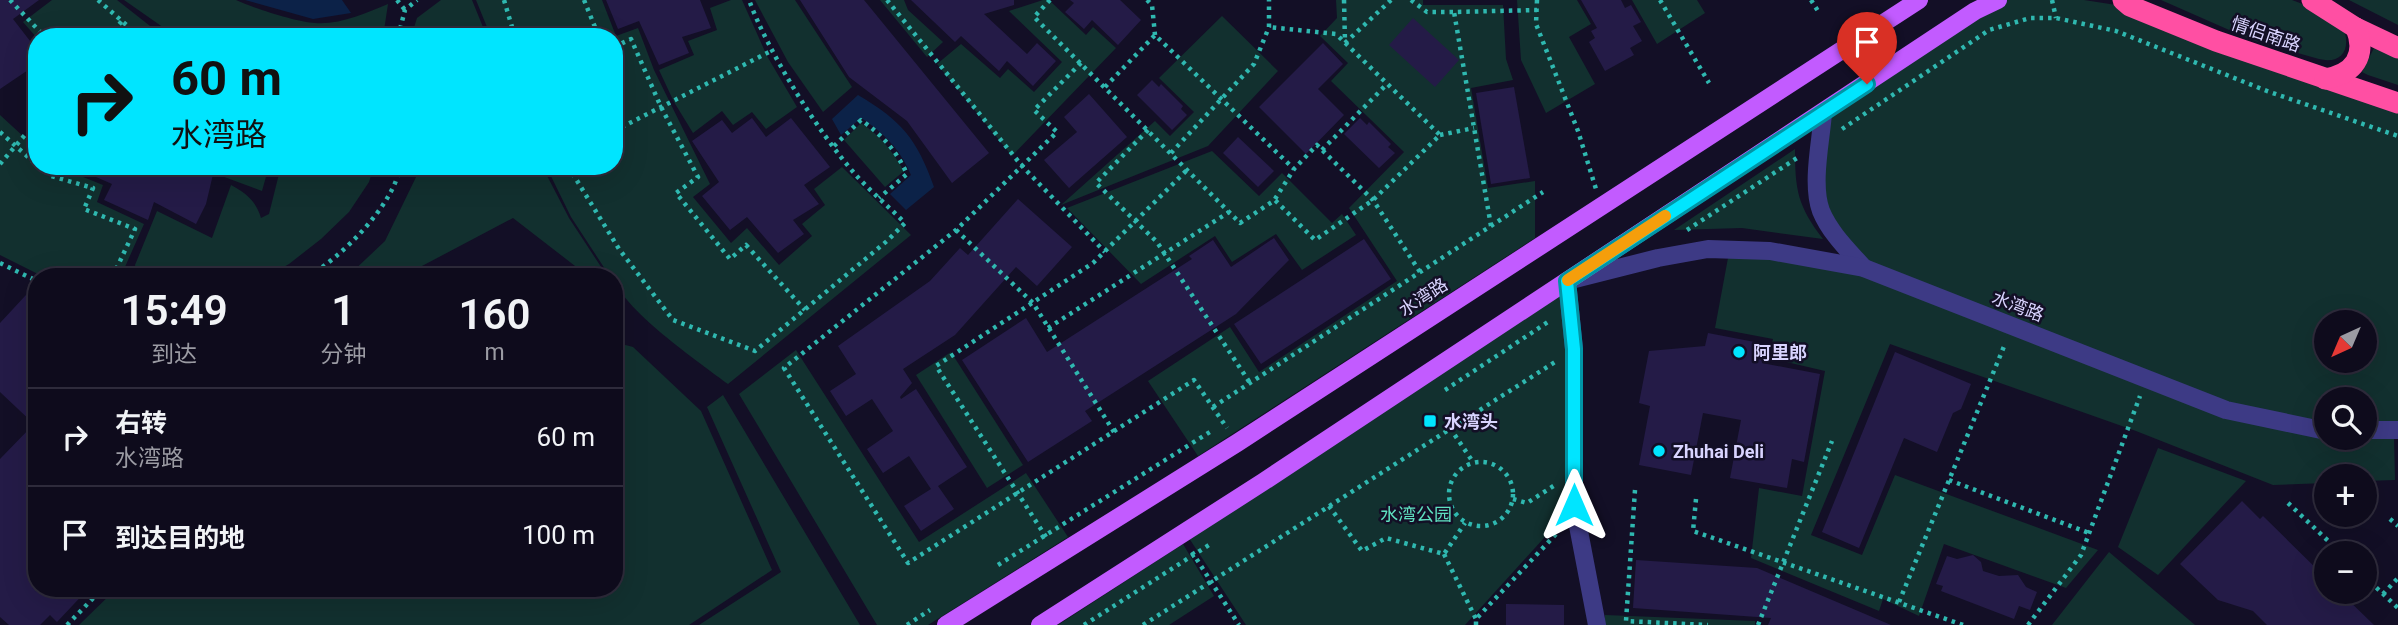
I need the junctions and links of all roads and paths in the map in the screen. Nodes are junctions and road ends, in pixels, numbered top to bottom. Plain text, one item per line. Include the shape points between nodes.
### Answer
1 (10, 0) edge
2 (98, 0) edge
3 (397, 0) edge
4 (417, 0) edge
5 (504, 0) edge
6 (584, 0) edge
7 (749, 0) edge
8 (887, 0) edge
9 (1050, 0) edge
10 (1147, 0) edge
11 (1269, 0) edge
12 (1344, 0) edge
13 (1391, 0) edge
14 (1411, 0) edge
15 (1537, 0) edge
16 (1660, 0) edge
17 (1811, 0) edge
18 (1919, 0) edge
19 (1998, 0) edge
20 (2052, 0) edge
21 (2312, 0) edge
22 (2121, 2) edge
23 (1982, 5) edge
24 (405, 10) junction
25 (1537, 10) junction
26 (1818, 11) dead end
27 (1454, 12) junction
28 (2056, 18) dead end
29 (122, 21) junction
30 (1269, 27) junction
31 (36, 28) edge
32 (116, 28) edge
33 (130, 28) edge
34 (400, 28) edge
35 (512, 28) edge
36 (595, 28) edge
37 (2356, 28) junction
38 (1155, 35) junction
39 (623, 43) edge
40 (1345, 43) junction
41 (2398, 48) edge
42 (774, 50) junction
43 (1081, 63) junction
44 (2325, 79) junction
45 (1709, 83) dead end
46 (1387, 84) junction
47 (1105, 87) junction
48 (1222, 100) junction
49 (2398, 103) edge
50 (661, 107) junction
51 (1824, 113) junction
52 (623, 126) edge
53 (1474, 128) junction
54 (1148, 130) junction
55 (0, 132) edge
56 (28, 132) edge
57 (1440, 135) junction
58 (834, 146) junction
59 (15, 147) junction
60 (1322, 150) junction
61 (1171, 153) junction
62 (28, 158) edge
63 (0, 164) edge
64 (1022, 166) junction
65 (1294, 169) junction
66 (1187, 170) junction
67 (50, 175) edge
68 (397, 175) edge
69 (574, 175) edge
70 (1543, 192) dead end
71 (879, 198) junction
72 (1275, 200) junction
73 (1373, 200) junction
74 (1601, 206) junction
75 (1229, 212) junction
76 (1135, 222) junction
77 (1491, 226) junction
78 (956, 230) junction
79 (1105, 252) junction
80 (1164, 254) junction
81 (0, 263) edge
82 (117, 268) edge
83 (323, 268) edge
84 (1864, 268) junction
85 (1420, 272) junction
86 (28, 277) edge
87 (1567, 281) junction
88 (1033, 303) junction
89 (805, 310) junction
90 (2013, 326) junction
91 (1048, 328) junction
92 (1574, 349) junction
93 (2147, 379) junction
94 (1250, 383) junction
95 (1213, 407) junction
96 (1450, 428) junction
97 (2314, 428) edge
98 (2377, 430) edge
99 (2398, 430) edge
100 (1114, 432) junction
101 (1832, 441) dead end
102 (1237, 443) junction
103 (1473, 462) junction
104 (1574, 472) junction
105 (1949, 480) junction
106 (1635, 490) dead end
107 (1018, 494) junction
108 (1513, 499) junction
109 (1696, 499) dead end
110 (2288, 503) dead end
111 (1329, 506) junction
112 (1576, 512) junction
113 (2390, 519) dead end
114 (1465, 522) junction
115 (2398, 526) edge
116 (2089, 533) junction
117 (1181, 534) junction
118 (2328, 541) edge
119 (1444, 554) junction
120 (1058, 555) junction
121 (1783, 562) junction
122 (2398, 578) edge
123 (1211, 581) junction
124 (2377, 588) edge
125 (2383, 594) junction
126 (94, 597) edge
127 (1899, 603) junction
128 (2398, 608) edge
129 (1476, 622) edge
130 (67, 625) edge
131 (946, 625) edge
132 (1040, 625) edge
133 (1143, 625) edge
134 (1240, 625) edge
135 (1597, 625) edge
136 (1708, 625) edge
137 (1758, 625) edge
138 (1964, 625) edge
139 (2028, 625) edge

1 - 31 path
2 - 29 path
3 - 24 path
4 - 24 path
5 - 35 path
6 - 36 path
7 - 42 path
8 - 64 path
9 - 43 path via 1034,17
10 - 38 path via 1152,5
11 - 30 path
12 - 40 path
13 - 40 path
14 - 27 path via 1427,12
15 - 25 path
16 - 45 path
17 - 26 path
18 - 74 main road, 水湾路
19 - 23 main road, 水湾路
20 - 28 path
21 - 37 highway
22 - 44 highway, 情侣南路
23 - 51 main road, 水湾路
24 - 34 path
25 - 27 path
25 - 74 path via 1536,24
27 - 53 path
29 - 32 path
29 - 33 path
30 - 40 path via 1336,34
30 - 48 path via 1254,64
37 - 41 highway
37 - 44 highway via 2361,50 2355,63 2339,76
38 - 47 path
38 - 48 path
39 - 50 path via 631,39
40 - 46 path
42 - 50 path
42 - 58 path
43 - 47 path
43 - 64 path via 1034,110 1057,132
44 - 49 highway, 情侣南路
46 - 57 path
46 - 60 path
47 - 54 path
48 - 61 path
48 - 65 path
50 - 52 path
50 - 89 path via 698,177 676,192 730,259 746,245
51 - 84 street via 1816,186 1821,211
51 - 87 main road, 水湾路
53 - 57 path
53 - 77 path
54 - 61 path
54 - 76 path via 1096,183
55 - 59 path
56 - 59 path
57 - 73 path
58 - 71 path
58 - 71 path via 861,120 882,135 906,174
59 - 62 path
59 - 63 path
60 - 65 path via 1317,145
60 - 73 path
61 - 66 path
64 - 78 path
64 - 79 path
65 - 72 path
66 - 75 path
66 - 76 path
67 - 82 path via 93,188 84,209 135,229
68 - 83 path via 371,220
69 - 89 path via 619,249 673,320 755,351
70 - 77 path
71 - 89 path via 905,223
72 - 73 path via 1315,240
72 - 75 path via 1240,223
73 - 85 path
74 - 102 main road, 水湾路
75 - 80 path
76 - 79 path
76 - 80 path
77 - 85 path
78 - 88 path
78 - 107 path via 783,368 908,563
79 - 88 path
80 - 91 path
80 - 94 path
81 - 86 path
84 - 87 street, 水湾路 via 1770,251 1708,249
84 - 90 street, 水湾路
85 - 94 path
87 - 92 street
87 - 117 main road, 水湾路
88 - 91 path
88 - 107 path via 936,366
90 - 93 street, 水湾路
90 - 105 path
91 - 100 path
92 - 96 path
92 - 104 street
93 - 97 street, 水湾路 via 2226,410
93 - 116 path
94 - 95 path
95 - 100 path via 1194,380
95 - 102 path
96 - 103 path
96 - 111 path
98 - 99 street
100 - 107 path
101 - 121 path
102 - 120 main road, 水湾路
103 - 108 path via 1503,470 1510,478
103 - 114 path via 1455,474 1448,495 1450,506
104 - 108 path via 1527,503
104 - 112 street
105 - 116 path
105 - 127 path
106 - 136 path via 1626,621
107 - 120 path
108 - 114 path via 1510,509 1495,523
109 - 121 path via 1693,531
110 - 118 path
111 - 119 path via 1362,551 1386,538
111 - 123 path
112 - 129 path
112 - 135 street
113 - 115 path
114 - 119 path
116 - 139 path via 2081,555
117 - 123 path
117 - 132 main road, 水湾路
119 - 129 path
120 - 131 main road, 水湾路
121 - 127 path
121 - 137 path
122 - 125 path
123 - 133 path
123 - 134 path
124 - 125 path
125 - 128 path
126 - 130 path
127 - 138 path

